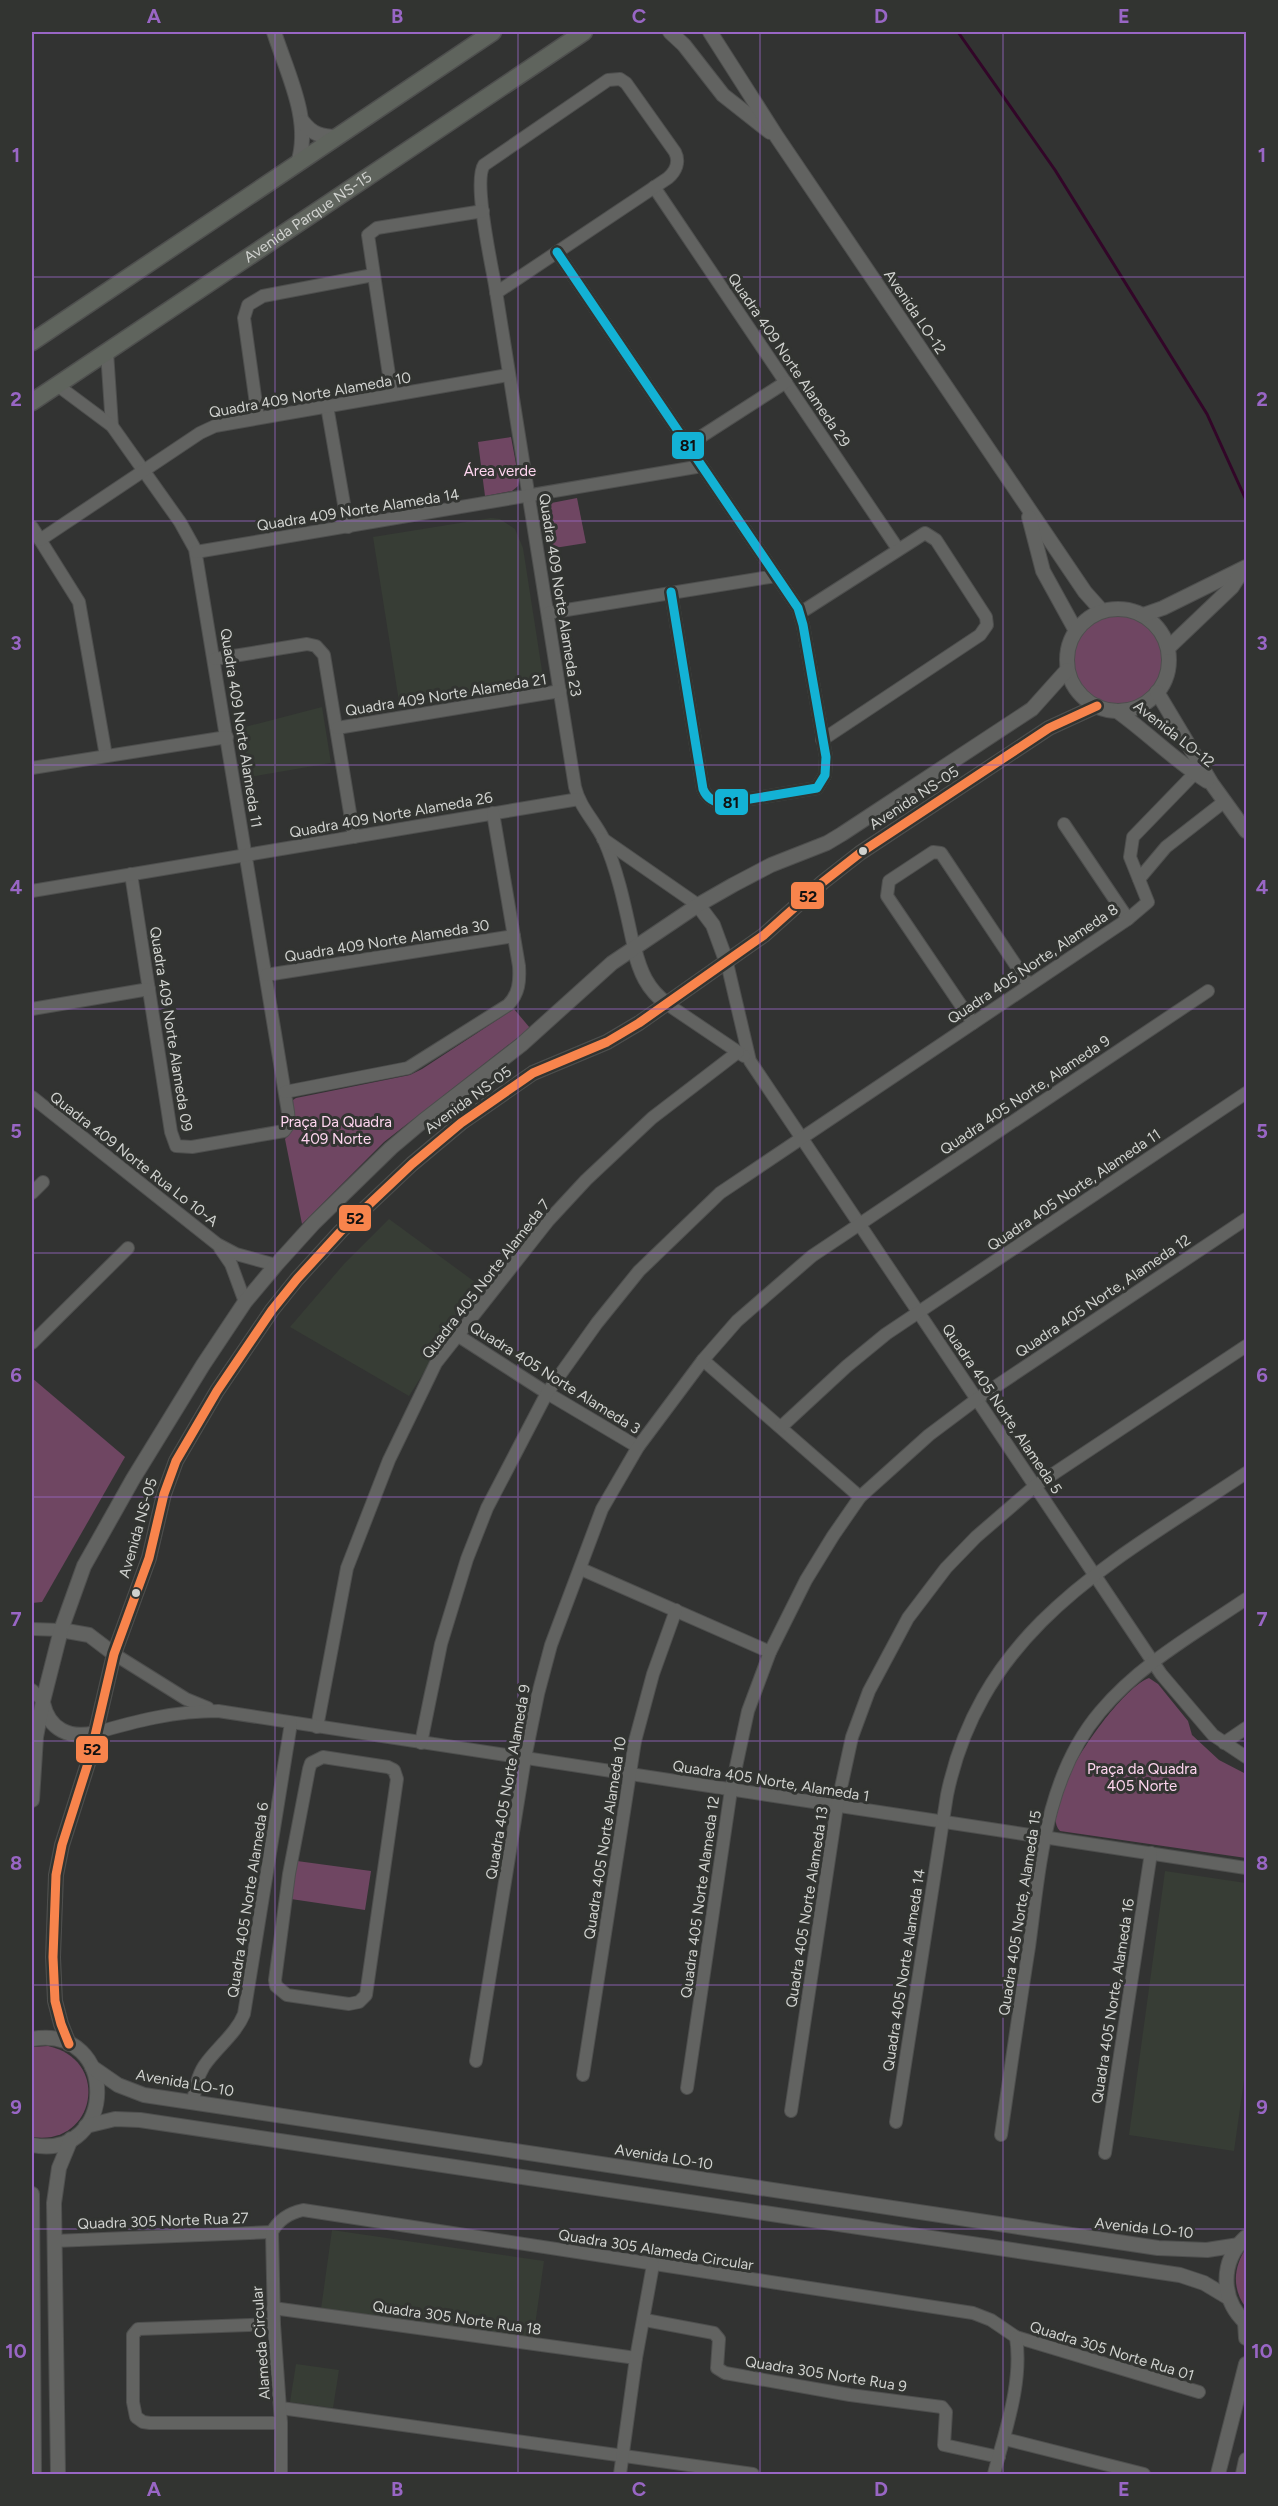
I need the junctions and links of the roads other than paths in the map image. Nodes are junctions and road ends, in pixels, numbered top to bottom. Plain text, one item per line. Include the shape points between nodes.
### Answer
1 (274, 32) edge
2 (493, 32) edge
3 (584, 32) edge
4 (670, 32) edge
5 (710, 32) edge
6 (303, 122) junction
7 (777, 136) junction
8 (337, 137) junction
9 (298, 163) junction
10 (654, 187) junction
11 (483, 210) junction
12 (557, 252) junction
13 (373, 275) junction
14 (496, 293) junction
15 (32, 342) edge
16 (107, 352) junction
17 (508, 375) junction
18 (786, 382) junction
19 (57, 386) junction
20 (392, 395) junction
21 (32, 402) edge
22 (327, 406) junction
23 (258, 418) junction
24 (112, 426) junction
25 (688, 445) junction
26 (702, 466) junction
27 (143, 471) junction
28 (528, 497) junction
29 (1027, 507) junction
30 (32, 526) edge
31 (348, 527) junction
32 (40, 540) junction
33 (898, 549) junction
34 (196, 552) junction
35 (1245, 568) edge
36 (776, 576) junction
37 (671, 592) junction
38 (1102, 611) junction
39 (800, 613) junction
40 (548, 614) junction
41 (1143, 615) junction
42 (1076, 631) junction
43 (1168, 648) junction
44 (215, 659) junction
45 (1067, 670) junction
46 (560, 691) junction
47 (1157, 692) junction
48 (1097, 706) junction
49 (1117, 711) junction
50 (337, 728) junction
51 (227, 737) junction
52 (822, 740) junction
53 (106, 756) junction
54 (32, 768) edge
55 (1195, 773) junction
56 (1212, 784) junction
57 (579, 798) junction
58 (1224, 801) junction
59 (493, 813) junction
60 (1064, 824) dead end
61 (1246, 831) edge
62 (354, 837) junction
63 (603, 839) junction
64 (246, 855) junction
65 (131, 874) junction
66 (1140, 879) junction
67 (32, 891) edge
68 (698, 905) junction
69 (1128, 918) junction
70 (513, 936) junction
71 (634, 948) junction
72 (727, 963) junction
73 (266, 975) junction
74 (1029, 985) junction
75 (149, 988) junction
76 (1208, 991) dead end
77 (667, 1004) junction
78 (32, 1009) edge
79 (973, 1023) junction
80 (738, 1052) junction
81 (750, 1060) junction
82 (285, 1092) junction
83 (1246, 1093) edge
84 (32, 1097) edge
85 (287, 1127) joint
86 (802, 1138) junction
87 (43, 1182) dead end
88 (32, 1192) edge
89 (1246, 1219) edge
90 (860, 1224) junction
91 (217, 1244) junction
92 (128, 1248) dead end
93 (276, 1265) junction
94 (245, 1302) junction
95 (919, 1312) junction
96 (457, 1335) junction
97 (32, 1343) edge
98 (1246, 1346) edge
99 (703, 1360) junction
100 (547, 1392) junction
101 (977, 1399) junction
102 (781, 1427) junction
103 (638, 1446) junction
104 (1246, 1473) edge
105 (1035, 1486) junction
106 (860, 1497) junction
107 (580, 1569) junction
108 (1094, 1574) junction
109 (1246, 1599) edge
110 (676, 1610) junction
111 (32, 1629) edge
112 (61, 1630) junction
113 (770, 1652) junction
114 (114, 1654) junction
115 (1153, 1662) junction
116 (32, 1690) edge
117 (43, 1701) junction
118 (218, 1711) junction
119 (291, 1723) junction
120 (317, 1727) junction
121 (1246, 1728) edge
122 (95, 1733) junction
123 (421, 1743) junction
124 (1224, 1743) junction
125 (1246, 1757) edge
126 (525, 1758) junction
127 (629, 1774) junction
128 (732, 1790) junction
129 (32, 1800) edge
130 (837, 1806) junction
131 (942, 1822) junction
132 (1045, 1837) junction
133 (1151, 1853) junction
134 (1246, 1868) edge
135 (268, 1871) junction
136 (289, 1874) junction
137 (32, 2039) edge
138 (69, 2044) junction
139 (476, 2061) dead end
140 (92, 2067) junction
141 (583, 2075) dead end
142 (687, 2088) dead end
143 (193, 2102) junction
144 (791, 2110) dead end
145 (896, 2122) dead end
146 (86, 2126) junction
147 (1001, 2135) dead end
148 (71, 2139) junction
149 (32, 2145) edge
150 (1105, 2153) dead end
151 (32, 2194) edge
152 (272, 2232) junction
153 (54, 2241) junction
154 (1243, 2241) edge
155 (653, 2265) junction
156 (1229, 2298) junction
157 (273, 2308) junction
158 (645, 2320) junction
159 (1246, 2322) edge
160 (274, 2324) junction
161 (1016, 2337) junction
162 (1246, 2338) edge
163 (636, 2358) junction
164 (1246, 2364) edge
165 (1199, 2392) dead end
166 (281, 2408) junction
167 (281, 2423) junction
168 (1005, 2439) junction
169 (623, 2455) junction
170 (999, 2457) junction
171 (1246, 2460) edge
172 (34, 2475) edge
173 (58, 2475) edge
174 (281, 2475) edge
175 (620, 2475) edge
176 (753, 2475) edge
177 (994, 2475) edge
178 (1144, 2475) edge
179 (1218, 2475) edge
180 (1243, 2475) edge

1 - 6 street
2 - 8 main road
3 - 16 main road, Avenida Parque NS-15
4 - 7 street, Avenida LO-12 via 723,95
5 - 7 street, Avenida LO-12
6 - 8 street via 321,136
6 - 9 street
7 - 29 street, Avenida LO-12
8 - 9 main road
9 - 15 main road
10 - 11 street, Quadra 409 Norte Alameda 23 via 672,175 677,163 675,152 624,82 617,78 608,80 484,165 480,172
10 - 12 street
10 - 18 street, Quadra 409 Norte Alameda 29
11 - 13 street via 370,232
11 - 14 street, Quadra 409 Norte Alameda 23
12 - 14 street
12 - 25 street
13 - 20 street
13 - 23 street via 263,296 251,302 246,309 245,326
14 - 17 street, Quadra 409 Norte Alameda 23
16 - 19 main road, Avenida Parque NS-15
16 - 24 street
17 - 20 street, Quadra 409 Norte Alameda 10
17 - 28 street, Quadra 409 Norte Alameda 23
18 - 25 street
18 - 33 street, Quadra 409 Norte Alameda 29
19 - 21 main road, Avenida Parque NS-15
19 - 24 street, Quadra 409 Norte Alameda 11
20 - 22 street, Quadra 409 Norte Alameda 10
22 - 23 street, Quadra 409 Norte Alameda 10
22 - 31 street
23 - 27 street, Quadra 409 Norte Alameda 10 via 206,429
24 - 27 street, Quadra 409 Norte Alameda 11
25 - 26 street
26 - 28 street, Quadra 409 Norte Alameda 14
26 - 36 street
27 - 32 street, Quadra 409 Norte Alameda 10
27 - 34 street, Quadra 409 Norte Alameda 11
28 - 31 street, Quadra 409 Norte Alameda 14
28 - 40 street, Quadra 409 Norte Alameda 23
29 - 38 street, Avenida LO-12 via 1084,592
29 - 42 street, Avenida LO-12 via 1043,570
30 - 32 street
31 - 34 street, Quadra 409 Norte Alameda 14
32 - 53 street via 79,602
33 - 39 street
33 - 52 street via 919,535 928,534 936,540 982,610 987,625 980,634
34 - 44 street, Quadra 409 Norte Alameda 11
35 - 41 street
35 - 43 street via 1232,587
36 - 37 street
36 - 39 street
37 - 40 street
37 - 52 street via 703,789 712,800 726,803 818,787 826,765
38 - 41 street via 1123,609
38 - 42 street
39 - 52 street
40 - 46 street, Quadra 409 Norte Alameda 23
41 - 43 street via 1154,624
42 - 45 street via 1069,644
43 - 47 street via 1167,671
44 - 50 street via 307,644 316,646 324,655
44 - 51 street, Quadra 409 Norte Alameda 11
45 - 48 street via 1077,690
45 - 68 street, Avenida NS-05 via 1032,709 842,834 757,871
46 - 50 street, Quadra 409 Norte Alameda 21
46 - 57 street, Quadra 409 Norte Alameda 23
47 - 49 street via 1132,709
47 - 56 street, Avenida LO-12
48 - 49 street
48 - 72 street, Avenida NS-05 via 1049,728 860,854
49 - 55 street, Avenida LO-12
50 - 62 street
51 - 53 street
51 - 64 street, Quadra 409 Norte Alameda 11
53 - 54 street
55 - 56 street, Avenida LO-12
55 - 66 street, Quadra 405 Norte, Alameda 8 via 1133,837 1130,857
56 - 58 street, Avenida LO-12
57 - 59 street, Quadra 409 Norte Alameda 26
57 - 63 street, Quadra 409 Norte Alameda 23
58 - 61 street, Avenida LO-12
58 - 66 street via 1166,847
59 - 62 street, Quadra 409 Norte Alameda 26
59 - 70 street
60 - 69 street
62 - 64 street, Quadra 409 Norte Alameda 26
63 - 68 street, Quadra 409 Norte Alameda 23
63 - 71 street, Quadra 409 Norte Alameda 23
64 - 65 street, Quadra 409 Norte Alameda 26
64 - 73 street, Quadra 409 Norte Alameda 11
65 - 67 street, Quadra 409 Norte Alameda 26
65 - 75 street, Quadra 409 Norte Alameda 09
66 - 69 street, Quadra 405 Norte, Alameda 8 via 1148,902
68 - 71 street, Avenida NS-05
68 - 72 street via 709,917
69 - 74 street, Quadra 405 Norte, Alameda 8
70 - 73 street, Quadra 409 Norte Alameda 30
70 - 82 street via 519,976 516,995 508,1005 408,1068
71 - 77 street via 645,981
71 - 93 street, Avenida NS-05 via 595,976 521,1046 391,1148
72 - 77 street, Avenida NS-05
72 - 81 street
73 - 82 street, Quadra 409 Norte Alameda 11
74 - 79 street, Quadra 405 Norte, Alameda 8
74 - 79 street via 941,853 933,852 889,881 887,896
75 - 78 street
75 - 85 street, Quadra 409 Norte Alameda 09 via 176,1146 192,1148 274,1135
76 - 90 street, Quadra 405 Norte, Alameda 9
77 - 80 street
77 - 114 street, Avenida NS-05 via 620,1035 526,1077 461,1123 383,1191 297,1279 247,1346 176,1461 148,1558
79 - 86 street, Quadra 405 Norte, Alameda 8
80 - 81 street
80 - 96 street, Quadra 405 Norte Alameda 7 via 652,1118 586,1180
81 - 86 street, Quadra 405 Norte, Alameda 5
82 - 85 street, Quadra 409 Norte Alameda 11
83 - 95 street, Quadra 405 Norte, Alameda 11
84 - 91 street, Quadra 409 Norte Rua Lo 10-A
86 - 90 street, Quadra 405 Norte, Alameda 5
86 - 100 street, Quadra 405 Norte, Alameda 8 via 720,1193 639,1271
87 - 88 street
89 - 101 street, Quadra 405 Norte, Alameda 12
90 - 95 street, Quadra 405 Norte, Alameda 5
90 - 99 street, Quadra 405 Norte Alameda 9 via 812,1256 736,1321
91 - 93 street, Quadra 409 Norte Rua Lo 10-A via 236,1254
91 - 94 street, Quadra 409 Norte Rua Lo 10-A via 231,1264
92 - 97 street
93 - 94 street, Avenida NS-05
94 - 112 street, Avenida NS-05 via 106,1524 76,1586
95 - 101 street, Quadra 405 Norte, Alameda 5
95 - 102 street, Quadra 405 Norte, Alameda 11 via 847,1366
96 - 100 street, Quadra 405 Norte Alameda 3
96 - 120 street, Quadra 405 Norte Alameda 7 via 436,1363 389,1460 347,1568
98 - 105 street, Quadra 405 Norte Alameda 13
99 - 102 street
99 - 103 street, Quadra 405 Norte Alameda 9
100 - 103 street, Quadra 405 Norte Alameda 3
100 - 123 street, Quadra 405 Norte, Alameda 8 via 487,1508 467,1559 441,1644
101 - 105 street, Quadra 405 Norte, Alameda 5
101 - 106 street, Quadra 405 Norte Alameda 12 via 928,1435
102 - 106 street
103 - 107 street, Quadra 405 Norte Alameda 9 via 602,1509
104 - 108 street, Quadra 405 Norte Alameda 14
105 - 108 street, Quadra 405 Norte, Alameda 5
105 - 130 street, Quadra 405 Norte Alameda 13 via 956,1557 908,1618 860,1713
106 - 113 street, Quadra 405 Norte Alameda 12 via 806,1580
107 - 110 street
107 - 126 street, Quadra 405 Norte Alameda 9 via 551,1645
108 - 115 street, Quadra 405 Norte, Alameda 5
108 - 131 street, Quadra 405 Norte Alameda 14 via 1034,1627 994,1678 958,1752
109 - 115 street, Quadra 405 Norte, Alameda 15
110 - 113 street
110 - 127 street, Quadra 405 Norte Alameda 10 via 642,1711
111 - 112 street
112 - 114 street via 98,1639
112 - 117 street, Avenida NS-05
113 - 128 street, Quadra 405 Norte Alameda 12 via 748,1711
114 - 118 street via 186,1699
114 - 122 street, Avenida NS-05
115 - 124 street, Quadra 405 Norte, Alameda 5 via 1194,1715
115 - 132 street, Quadra 405 Norte, Alameda 15 via 1108,1702 1081,1739 1060,1780
116 - 117 street
117 - 122 street via 47,1714 64,1733
117 - 129 street, Avenida NS-05
118 - 119 street, Quadra 405 Norte, Alameda 1
118 - 122 street via 154,1717
119 - 120 street, Quadra 405 Norte, Alameda 1
119 - 135 street, Quadra 405 Norte Alameda 6
120 - 123 street, Quadra 405 Norte, Alameda 1
121 - 124 street
122 - 138 street, Avenida NS-05 via 62,1845 54,1890 55,2001
123 - 126 street, Quadra 405 Norte, Alameda 1
124 - 125 street, Quadra 405 Norte, Alameda 5
126 - 127 street, Quadra 405 Norte, Alameda 1
126 - 139 street, Quadra 405 Norte Alameda 9
127 - 128 street, Quadra 405 Norte, Alameda 1
127 - 141 street, Quadra 405 Norte Alameda 10
128 - 130 street, Quadra 405 Norte, Alameda 1
128 - 142 street, Quadra 405 Norte Alameda 12
130 - 131 street, Quadra 405 Norte, Alameda 1
130 - 144 street, Quadra 405 Norte Alameda 13
131 - 132 street, Quadra 405 Norte, Alameda 1
131 - 145 street, Quadra 405 Norte Alameda 14
132 - 133 street, Quadra 405 Norte, Alameda 1
132 - 147 street, Quadra 405 Norte, Alameda 15
133 - 134 street, Quadra 405 Norte, Alameda 1
133 - 150 street, Quadra 405 Norte, Alameda 16
135 - 136 street
135 - 143 street, Quadra 405 Norte Alameda 6 via 244,2014 203,2067
136 - 136 street via 311,1762 322,1756 394,1770 397,1779 376,1930 366,1995 359,2002 287,1995 276,1986
137 - 138 street via 50,2038
138 - 140 street, Avenida NS-05
140 - 143 street, Avenida LO-10 via 135,2092
140 - 146 street via 98,2083 98,2100
143 - 154 street, Avenida LO-10 via 1158,2248 1199,2250
146 - 148 street
146 - 156 street via 114,2119 140,2120 800,2217 1180,2275
148 - 149 street via 56,2145
148 - 153 street via 57,2176
151 - 172 street
152 - 153 street, Quadra 305 Norte Rua 27
152 - 155 street, Quadra 305 Alameda Circular via 286,2216 303,2210
152 - 157 street, Alameda Circular
153 - 173 street
154 - 156 street via 1227,2270
155 - 158 street
155 - 161 street, Quadra 305 Alameda Circular via 973,2313
156 - 159 street
157 - 160 street, Alameda Circular
157 - 163 street, Quadra 305 Norte Rua 18
158 - 163 street
158 - 170 street, Quadra 305 Norte Rua 9 via 714,2333 718,2339 717,2368 725,2373 942,2406 946,2412 944,2445
159 - 162 street
160 - 166 street, Alameda Circular
160 - 167 street via 138,2329 133,2335 133,2402 136,2417 150,2423
161 - 165 street, Quadra 305 Norte Rua 01
161 - 168 street via 1019,2355
163 - 169 street
164 - 179 street
166 - 167 street, Alameda Circular
166 - 169 street
167 - 174 street, Alameda Circular
168 - 170 street
168 - 178 street
169 - 175 street
169 - 176 street
170 - 177 street
171 - 180 street

